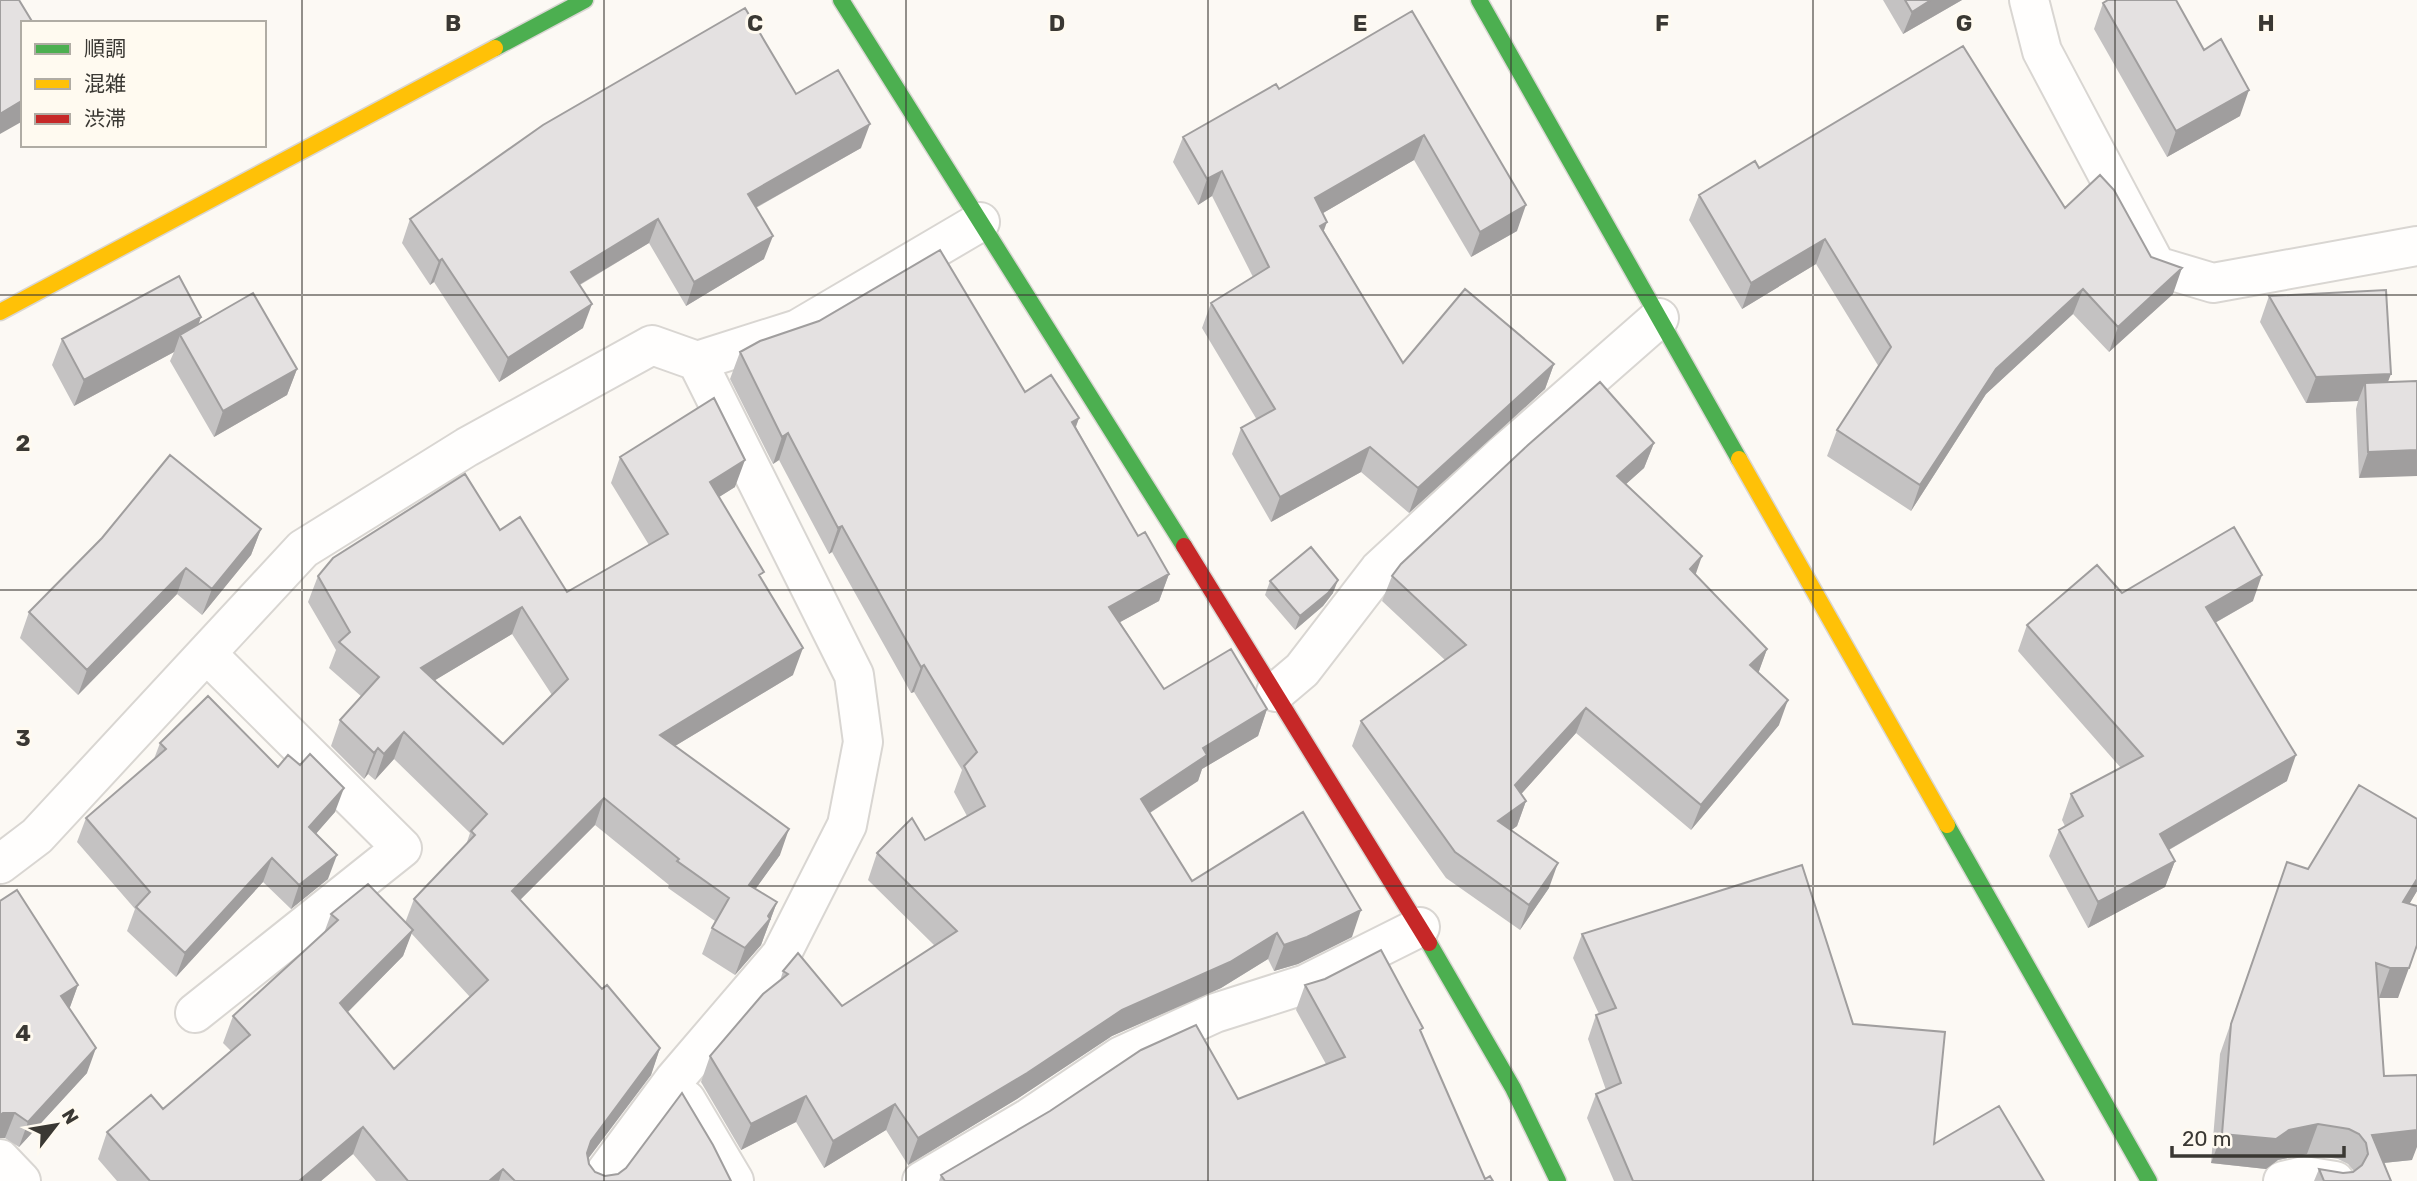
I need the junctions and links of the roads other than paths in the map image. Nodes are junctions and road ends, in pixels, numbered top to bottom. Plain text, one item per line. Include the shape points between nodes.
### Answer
1 (585, 0) edge
2 (841, 0) edge
3 (1479, 0) edge
4 (2029, 0) edge
5 (980, 222) junction
6 (2402, 248) edge
7 (2417, 274) edge
8 (0, 312) edge
9 (1660, 318) junction
10 (697, 361) junction
11 (207, 654) junction
12 (1276, 692) junction
13 (0, 864) edge
14 (1420, 927) junction
15 (195, 1013) dead end
16 (674, 1080) junction
17 (0, 1158) edge
18 (21, 1181) edge
19 (599, 1181) edge
20 (734, 1181) edge
21 (922, 1181) edge
22 (1558, 1181) edge
23 (2149, 1181) edge
24 (2283, 1181) edge
25 (2336, 1181) edge

1 - 8 street
2 - 5 street
3 - 9 street
4 - 6 street via 2042,51 2156,266 2213,283
5 - 10 street via 799,329
5 - 12 street
6 - 7 street
9 - 12 street via 1379,570 1301,670
9 - 23 street
10 - 11 street via 652,345 467,447 303,549
10 - 16 street via 854,675 863,742 847,825 781,956
11 - 13 street via 37,836
11 - 15 street via 402,848
12 - 14 street
14 - 21 street via 1306,984 1215,1013 1121,1056 1029,1118
14 - 22 street via 1513,1088
16 - 19 street
16 - 20 street
17 - 18 street
24 - 25 street via 2304,1176

